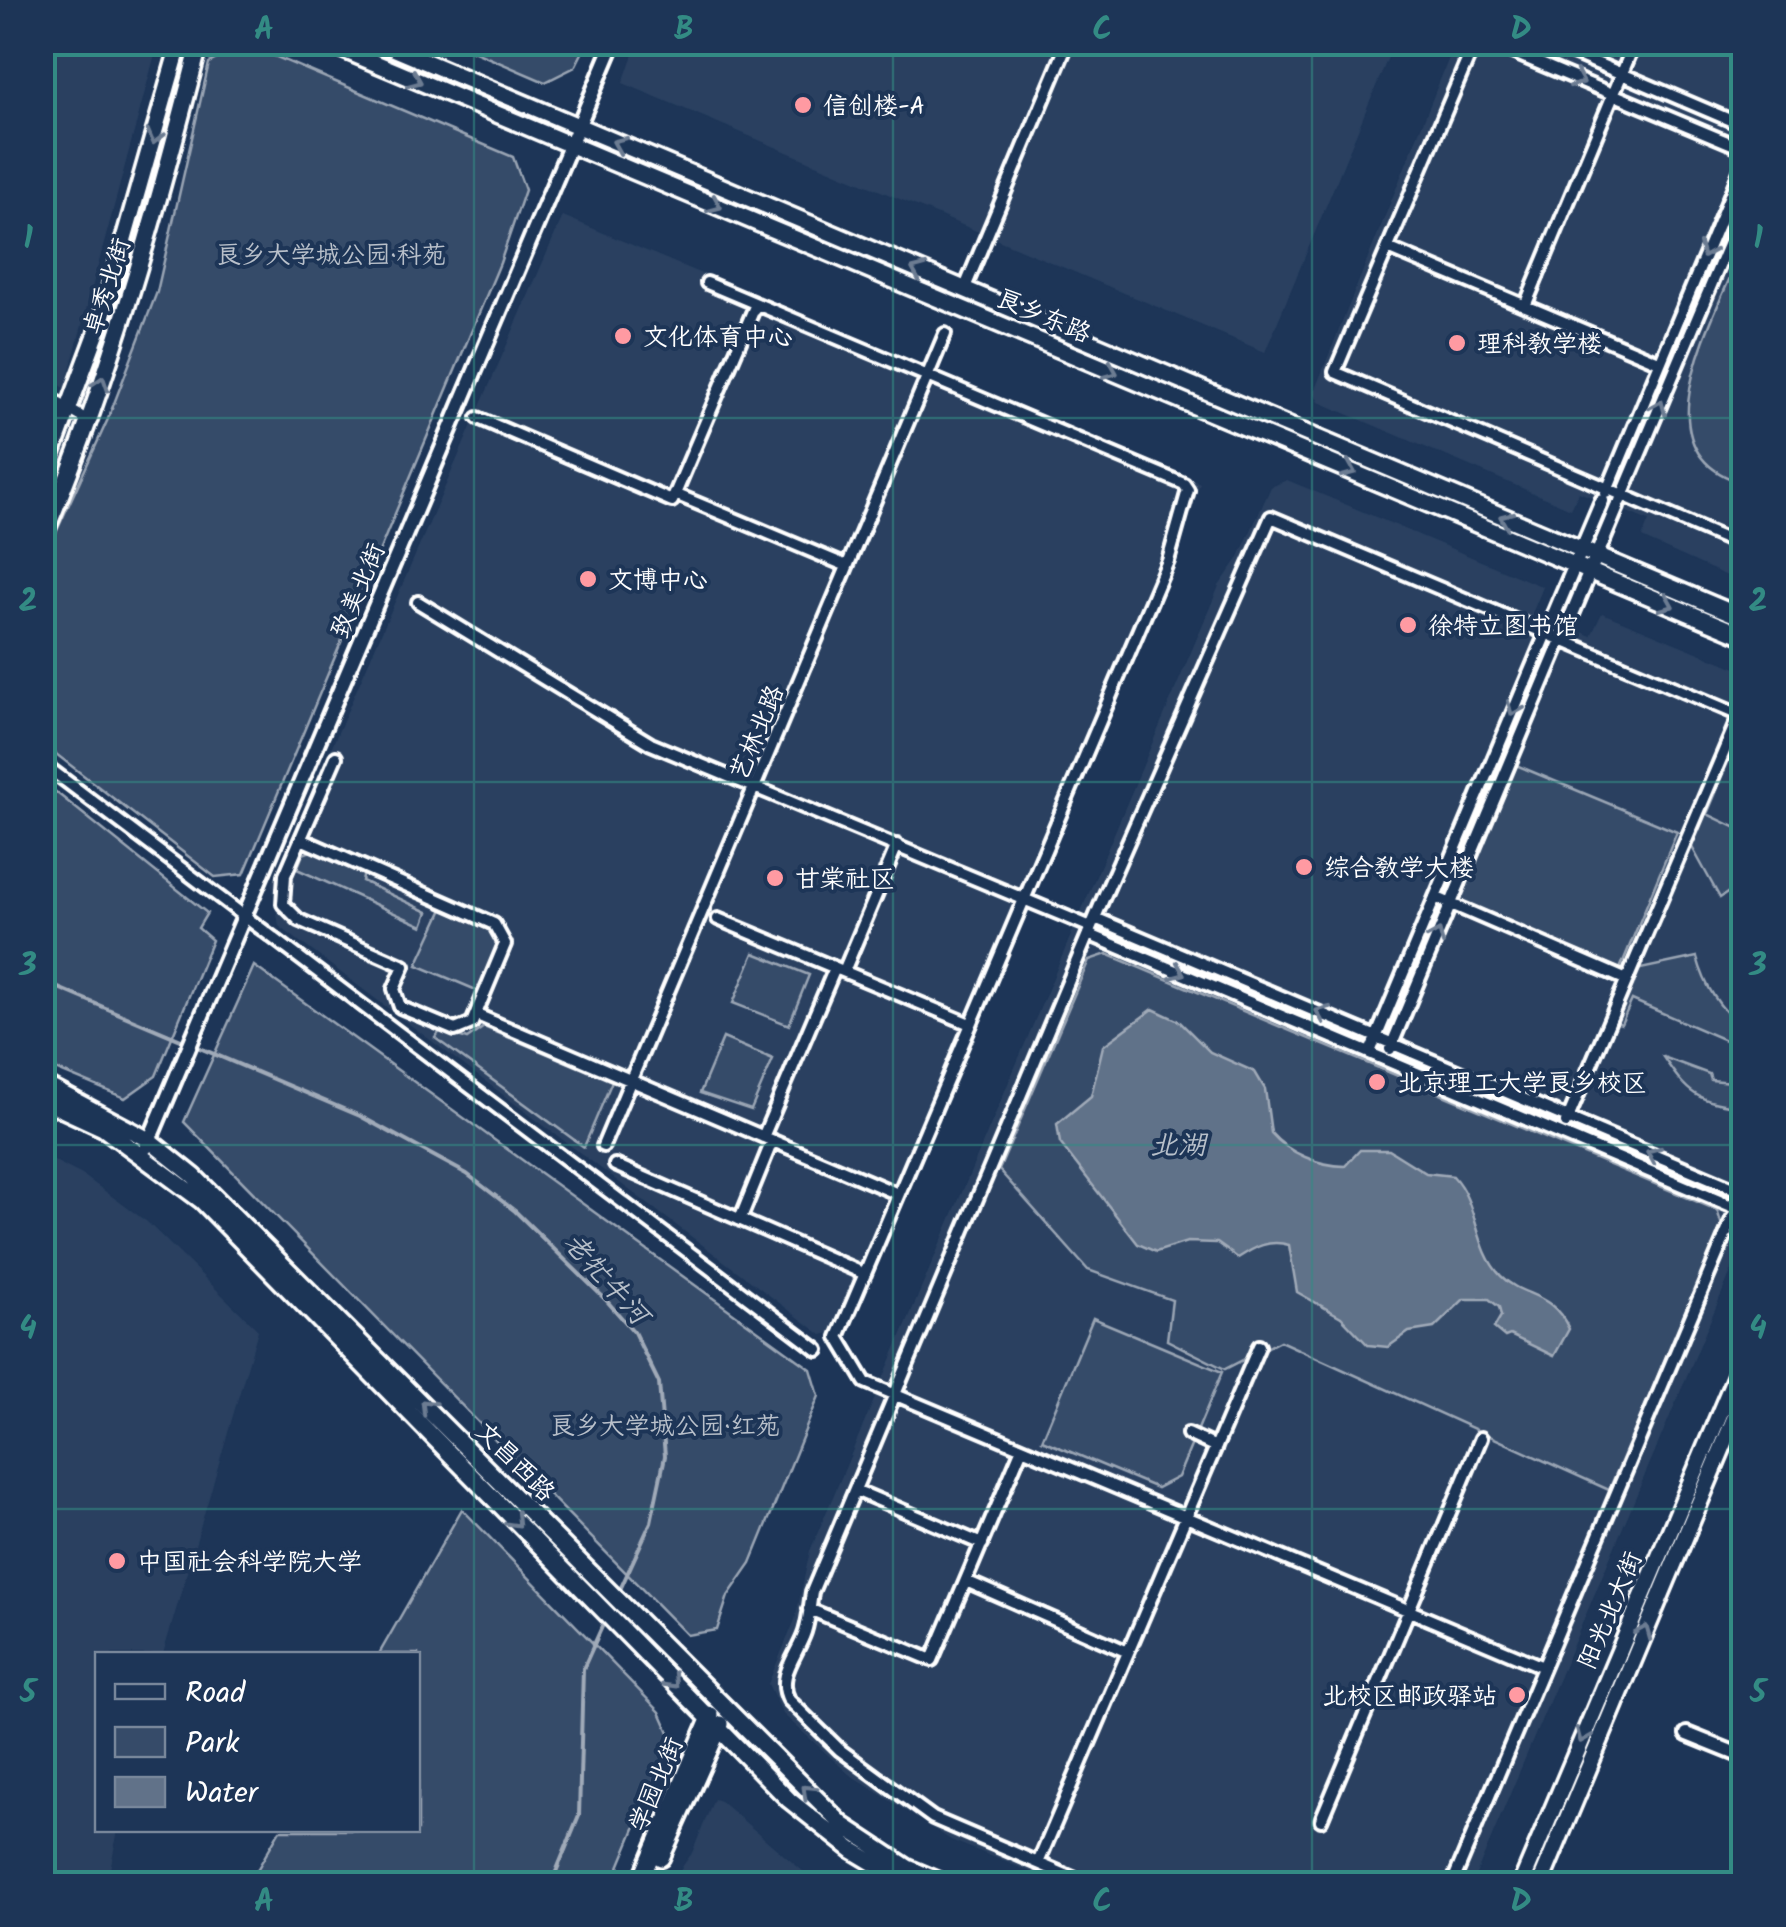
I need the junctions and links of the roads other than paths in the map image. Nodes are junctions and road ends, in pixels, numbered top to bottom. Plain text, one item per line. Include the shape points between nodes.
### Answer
1 (180, 42) edge
2 (200, 42) edge
3 (325, 42) edge
4 (379, 42) edge
5 (614, 42) edge
6 (1068, 42) edge
7 (1475, 42) edge
8 (1488, 42) edge
9 (1547, 42) edge
10 (1634, 42) edge
11 (1622, 74) junction
12 (1613, 94) junction
13 (1744, 126) edge
14 (579, 127) junction
15 (571, 145) junction
16 (1744, 149) edge
17 (1744, 162) edge
18 (1744, 206) edge
19 (1388, 248) junction
20 (707, 283) dead end
21 (964, 290) junction
22 (756, 304) junction
23 (1524, 306) junction
24 (945, 334) dead end
25 (1659, 362) junction
26 (927, 376) junction
27 (42, 394) edge
28 (71, 411) junction
29 (478, 418) dead end
30 (89, 421) junction
31 (1263, 425) junction
32 (42, 480) edge
33 (675, 494) junction
34 (1604, 496) junction
35 (1619, 502) junction
36 (42, 540) edge
37 (1744, 548) edge
38 (1585, 561) junction
39 (848, 566) junction
40 (418, 602) dead end
41 (1744, 618) edge
42 (1552, 620) joint
43 (1567, 626) joint
44 (1545, 636) junction
45 (1744, 636) edge
46 (1560, 642) junction
47 (1741, 716) edge
48 (336, 757) dead end
49 (42, 763) edge
50 (755, 786) junction
51 (301, 839) junction
52 (897, 844) junction
53 (1435, 896) junction
54 (1024, 898) junction
55 (1451, 904) junction
56 (243, 916) junction
57 (718, 918) dead end
58 (1092, 926) junction
59 (840, 970) junction
60 (1627, 980) junction
61 (478, 1015) junction
62 (970, 1024) junction
63 (1376, 1036) junction
64 (1392, 1043) junction
65 (1370, 1052) junction
66 (1386, 1059) junction
67 (630, 1082) junction
68 (42, 1083) edge
69 (42, 1100) edge
70 (1568, 1118) junction
71 (1562, 1133) junction
72 (768, 1139) junction
73 (603, 1146) dead end
74 (146, 1148) junction
75 (616, 1165) dead end
76 (1743, 1191) edge
77 (898, 1194) junction
78 (1736, 1208) junction
79 (740, 1220) junction
80 (864, 1274) junction
81 (1259, 1346) dead end
82 (818, 1350) dead end
83 (1744, 1356) edge
84 (895, 1395) junction
85 (1744, 1396) edge
86 (1188, 1434) dead end
87 (1480, 1438) dead end
88 (1216, 1447) junction
89 (1022, 1448) junction
90 (855, 1490) junction
91 (1186, 1517) junction
92 (982, 1544) junction
93 (966, 1581) junction
94 (810, 1608) junction
95 (1409, 1610) junction
96 (1128, 1652) junction
97 (1544, 1667) junction
98 (721, 1707) junction
99 (714, 1724) junction
100 (1687, 1734) dead end
101 (1744, 1758) edge
102 (1321, 1820) dead end
103 (1038, 1863) junction
104 (639, 1884) edge
105 (650, 1884) edge
106 (909, 1884) edge
107 (946, 1884) edge
108 (1087, 1884) edge
109 (1452, 1884) edge
110 (1520, 1884) edge
111 (1540, 1884) edge

1 -> 28 main road, 卓秀北街
30 -> 2 main road, 卓秀北街 via 162,191
3 -> 15 main road, 良乡东路
4 - 14 main road, 良乡东路
5 - 14 street, 致美北街
6 - 21 street
7 - 19 street
8 -> 12 street
9 - 11 street
10 - 11 street
11 - 12 street
11 - 13 street
12 - 16 street
12 - 23 street
14 - 15 street, 致美北街
21 -> 14 main road, 良乡东路
15 -> 31 main road, 良乡东路
15 - 56 street, 致美北街
17 -> 25 street
35 -> 18 street
19 - 23 street
19 - 34 street via 1335,372
20 - 22 street
21 - 31 main road, 良乡东路
22 - 26 street
22 - 33 street
23 - 25 street
24 - 26 street, 艺林北路
25 - 34 street
26 - 39 street, 艺林北路
26 - 54 street via 1188,490 1168,560
27 - 28 street
28 - 30 street
28 - 32 main road, 卓秀北街
29 - 33 street via 672,501
30 - 36 main road, 卓秀北街
31 - 38 main road, 良乡东路
33 - 39 street
34 - 35 street
34 - 38 street
35 - 37 street
35 - 38 street
38 - 41 main road, 良乡东路
38 - 42 street
38 - 43 street
38 -> 45 main road, 良乡东路
39 - 50 street, 艺林北路
40 - 50 street via 651,744
42 - 44 street
43 - 46 street
44 - 46 street
44 -> 53 street
44 - 58 street via 1271,517
46 - 47 street
46 - 55 street
47 - 60 street
48 - 51 street
49 - 56 street
50 - 52 street
50 - 67 street, 艺林北路
51 - 61 street via 494,924 505,944
51 - 61 street via 280,895 291,915 404,966 394,989 400,1007 455,1030
52 - 54 street
52 - 59 street
53 - 55 street
53 - 63 street
54 - 58 street
54 - 62 street
55 - 60 street
64 -> 55 street
56 - 74 street, 致美北街
56 - 82 street
57 - 59 street
63 -> 58 street
58 -> 65 street
58 - 84 street
59 - 62 street
59 - 72 street
60 - 70 street
61 - 67 street
62 - 77 street
63 - 64 street
63 - 65 street
64 - 66 street
64 - 70 street
65 - 66 street
66 - 71 street
67 - 72 street
67 - 73 street, 艺林北路
68 - 74 main road, 文昌西路
69 - 74 main road, 文昌西路
70 - 71 street
76 -> 70 street
71 - 78 street
72 - 77 street
72 - 79 street
98 -> 74 main road, 文昌西路 via 243,1220
74 -> 99 main road, 文昌西路
75 - 79 street
76 - 78 street
77 - 80 street
78 - 97 street
79 - 80 street
80 - 84 street via 838,1337 865,1382
81 - 88 street
83 -> 110 main road, 阳光北大街
84 - 89 street
84 - 90 street
111 -> 85 main road, 阳光北大街
86 - 88 street
87 - 95 street
88 - 91 street
89 - 91 street
89 - 92 street
90 - 92 street
90 - 94 street
91 - 95 street
91 - 96 street
92 - 93 street
93 - 94 street via 932,1660
93 - 96 street
94 - 103 street via 784,1677 789,1700 889,1790 934,1818
95 - 97 street
95 - 102 street
96 - 103 street
97 - 109 street
98 - 99 main road, 学园北街
107 -> 98 main road, 文昌西路 via 908,1868 843,1825
99 - 104 main road, 学园北街
99 - 105 main road, 学园北街
99 - 106 main road, 文昌西路 via 801,1809
100 - 101 street
103 - 108 street

